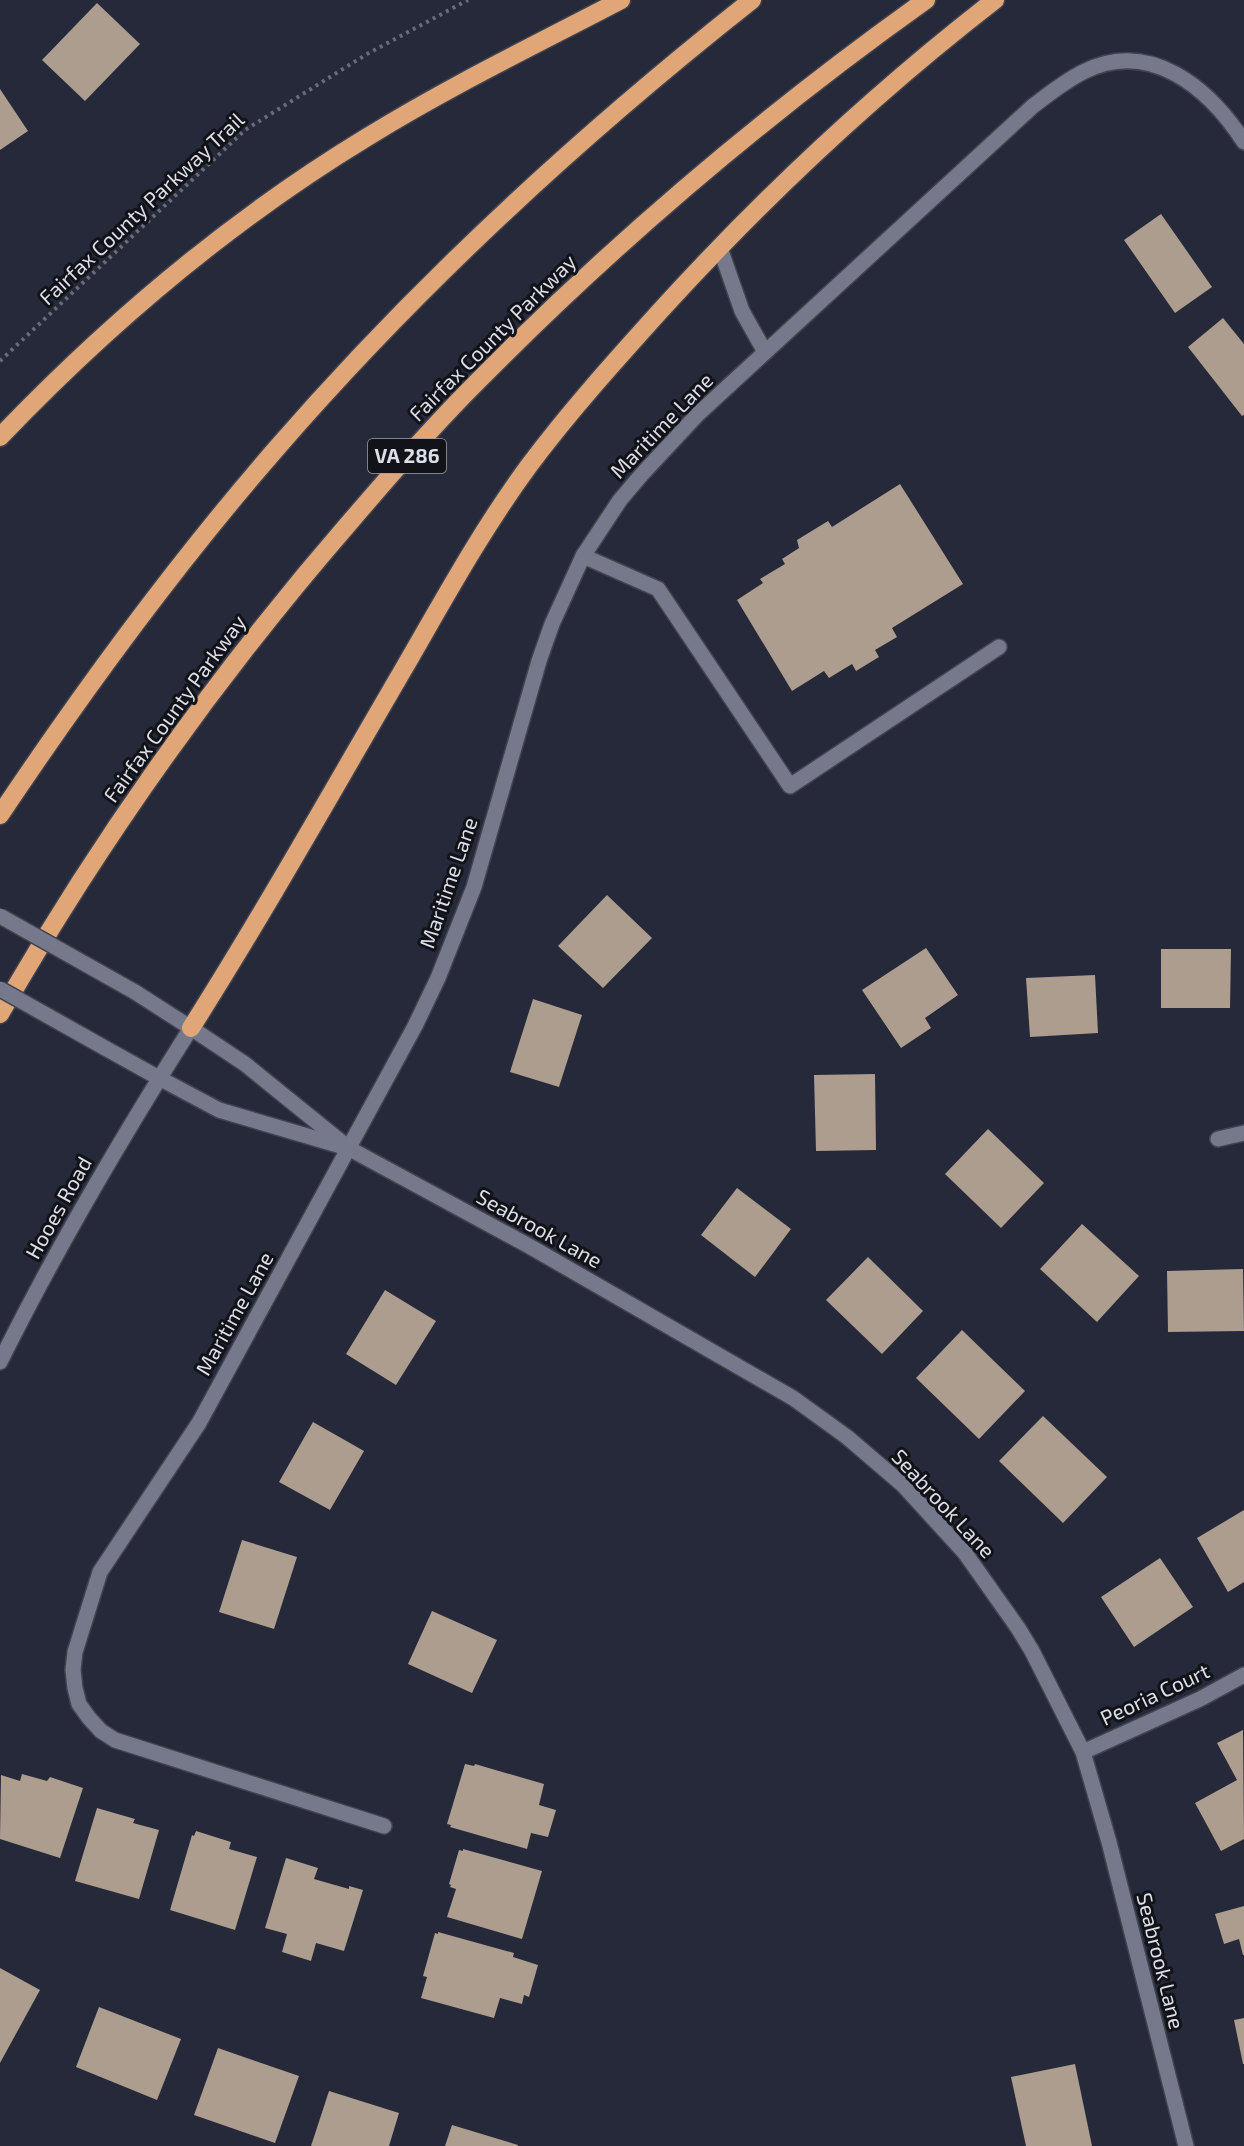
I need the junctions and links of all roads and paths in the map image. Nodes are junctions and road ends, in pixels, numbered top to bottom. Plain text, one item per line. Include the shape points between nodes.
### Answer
1 (468, 0) edge
2 (621, 0) edge
3 (752, 0) edge
4 (926, 0) edge
5 (995, 0) edge
6 (1244, 142) edge
7 (720, 248) junction
8 (765, 352) junction
9 (0, 360) edge
10 (0, 437) edge
11 (584, 556) junction
12 (999, 647) dead end
13 (0, 815) edge
14 (0, 915) edge
15 (0, 989) edge
16 (0, 1014) edge
17 (190, 1028) junction
18 (159, 1078) junction
19 (1244, 1133) edge
20 (1218, 1138) dead end
21 (350, 1149) junction
22 (0, 1362) edge
23 (1244, 1675) edge
24 (1083, 1752) junction
25 (384, 1826) dead end
26 (1186, 2146) edge

1 - 9 path, Fairfax County Parkway Trail via 367,54 246,130
2 - 10 highway via 435,98 314,170 198,253 98,339
3 - 13 highway via 611,114 540,179 360,357 276,448 197,544 70,713
4 - 16 highway, Fairfax County Parkway / VA 286 via 802,92 626,241 474,384 392,473 259,631 186,729 75,890
5 - 7 highway via 799,169
6 - 8 street, Maritime Lane via 1214,104 1190,81 1167,68 1118,62 1083,72 1033,106
7 - 8 street via 742,311
7 - 17 highway via 594,385 505,500
8 - 11 street, Maritime Lane via 698,414 643,473
11 - 12 street via 658,589 790,786
11 - 21 street, Maritime Lane via 539,661 474,888 438,978
14 - 17 street, bridge
15 - 18 street, bridge
17 - 18 street, Hooes Road
17 - 21 street, Seabrook Lane via 245,1064
18 - 21 street, Seabrook Lane via 219,1110
18 - 22 street, Hooes Road via 56,1255
19 - 20 street
21 - 24 street, Seabrook Lane via 794,1398 847,1437 903,1485 965,1553 1032,1651
21 - 25 street, Maritime Lane via 199,1423 100,1572 73,1670 75,1688 88,1718 115,1740
23 - 24 street, Peoria Court
24 - 26 street, Seabrook Lane

